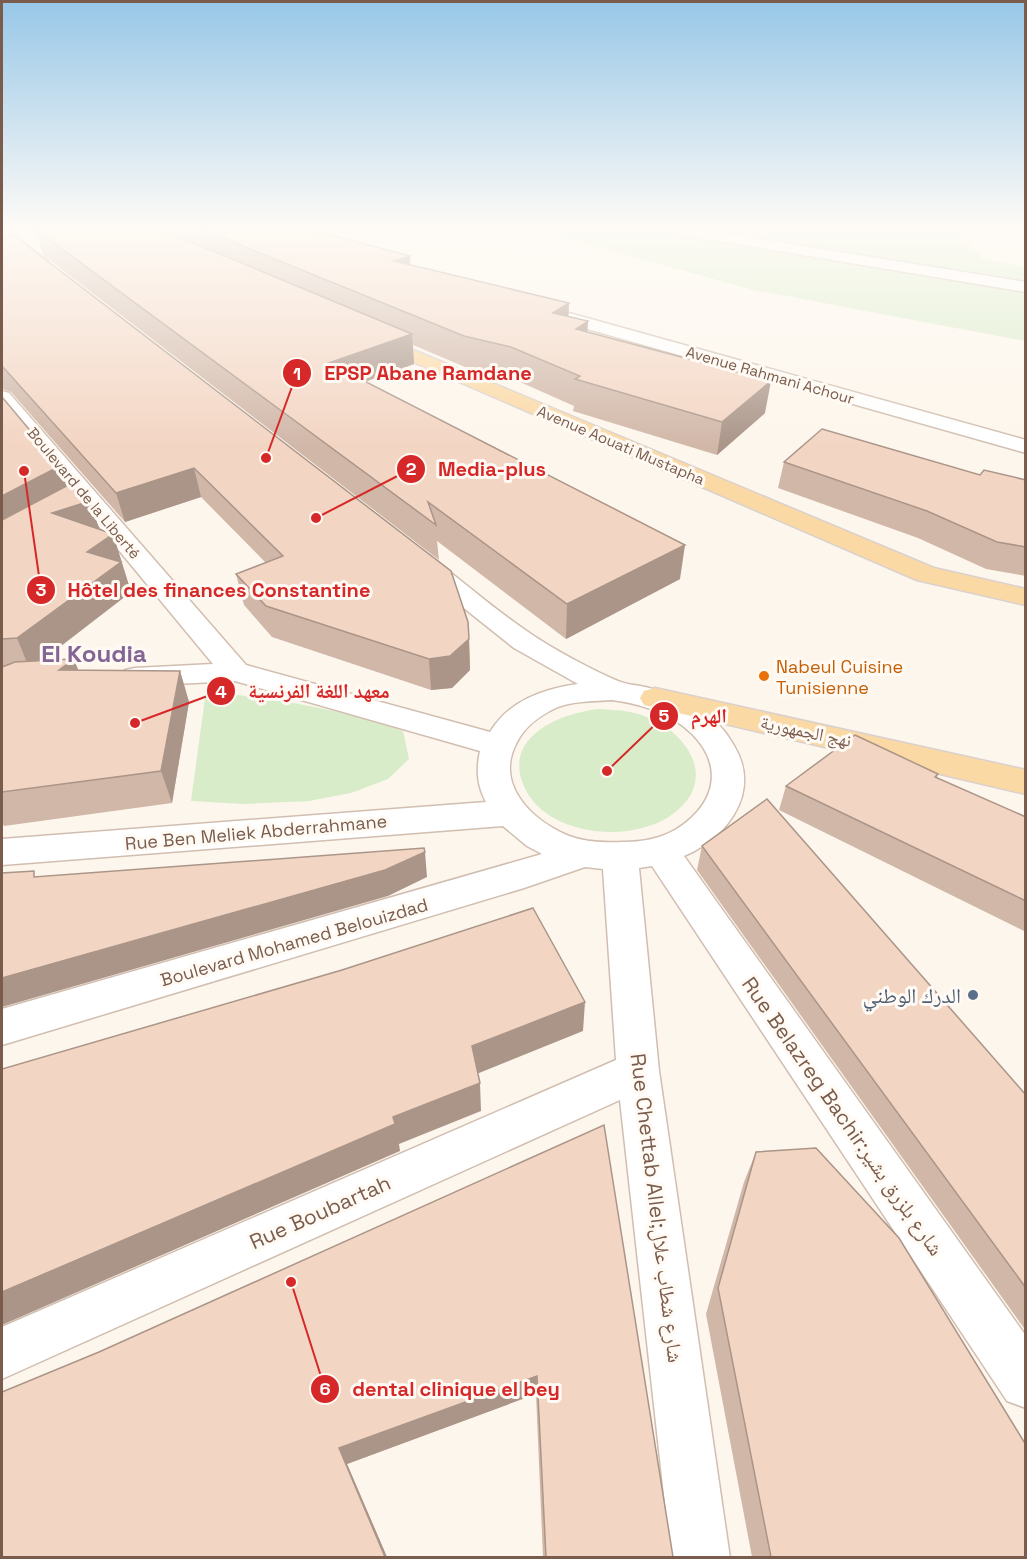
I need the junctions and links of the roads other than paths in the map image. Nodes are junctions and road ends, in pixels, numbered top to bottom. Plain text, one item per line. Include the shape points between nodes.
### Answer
1 (531, 308) edge
2 (353, 329) edge
3 (2, 397) edge
4 (29, 427) junction
5 (2, 433) edge
6 (1026, 447) edge
7 (402, 546) edge
8 (1026, 597) edge
9 (236, 672) junction
10 (107, 678) edge
11 (612, 690) junction
12 (656, 698) junction
13 (831, 736) junction
14 (496, 746) junction
15 (1026, 782) edge
16 (960, 797) edge
17 (511, 813) junction
18 (2, 852) edge
19 (622, 854) junction
20 (2, 1027) edge
21 (638, 1071) junction
22 (2, 1353) edge
23 (1026, 1382) edge
24 (701, 1557) edge

1 - 6 street, Avenue Rahmani Achour
2 - 8 main road, Avenue Aouati Mustapha via 926,574
3 - 4 street, Boulevard de la Liberté
4 - 5 street
4 - 9 street, Boulevard de la Liberté via 78,502
7 - 11 street via 524,642
9 - 10 street
9 - 14 street
11 - 12 street
11 - 14 street via 574,693 540,703 514,721
12 - 13 main road, نهج الجمهورية
12 - 19 street via 686,713 711,734 726,759 729,786 718,813 695,836
13 - 15 main road, نهج الجمهورية
13 - 16 street
14 - 17 street via 492,768 496,791
17 - 18 street, Rue Ben Meliek Abderrahmane
17 - 19 street via 530,831 556,845
19 - 20 street, Boulevard Mohamed Belouizdad via 524,874
19 - 21 street, Rue Chettab Allel;شارع شطاب علال
19 - 23 street, Rue Belazreg Bachir;شارع بلزرق بشير
21 - 22 street, Rue Boubartah
21 - 24 street, Rue Chettab Allel;شارع شطاب علال

